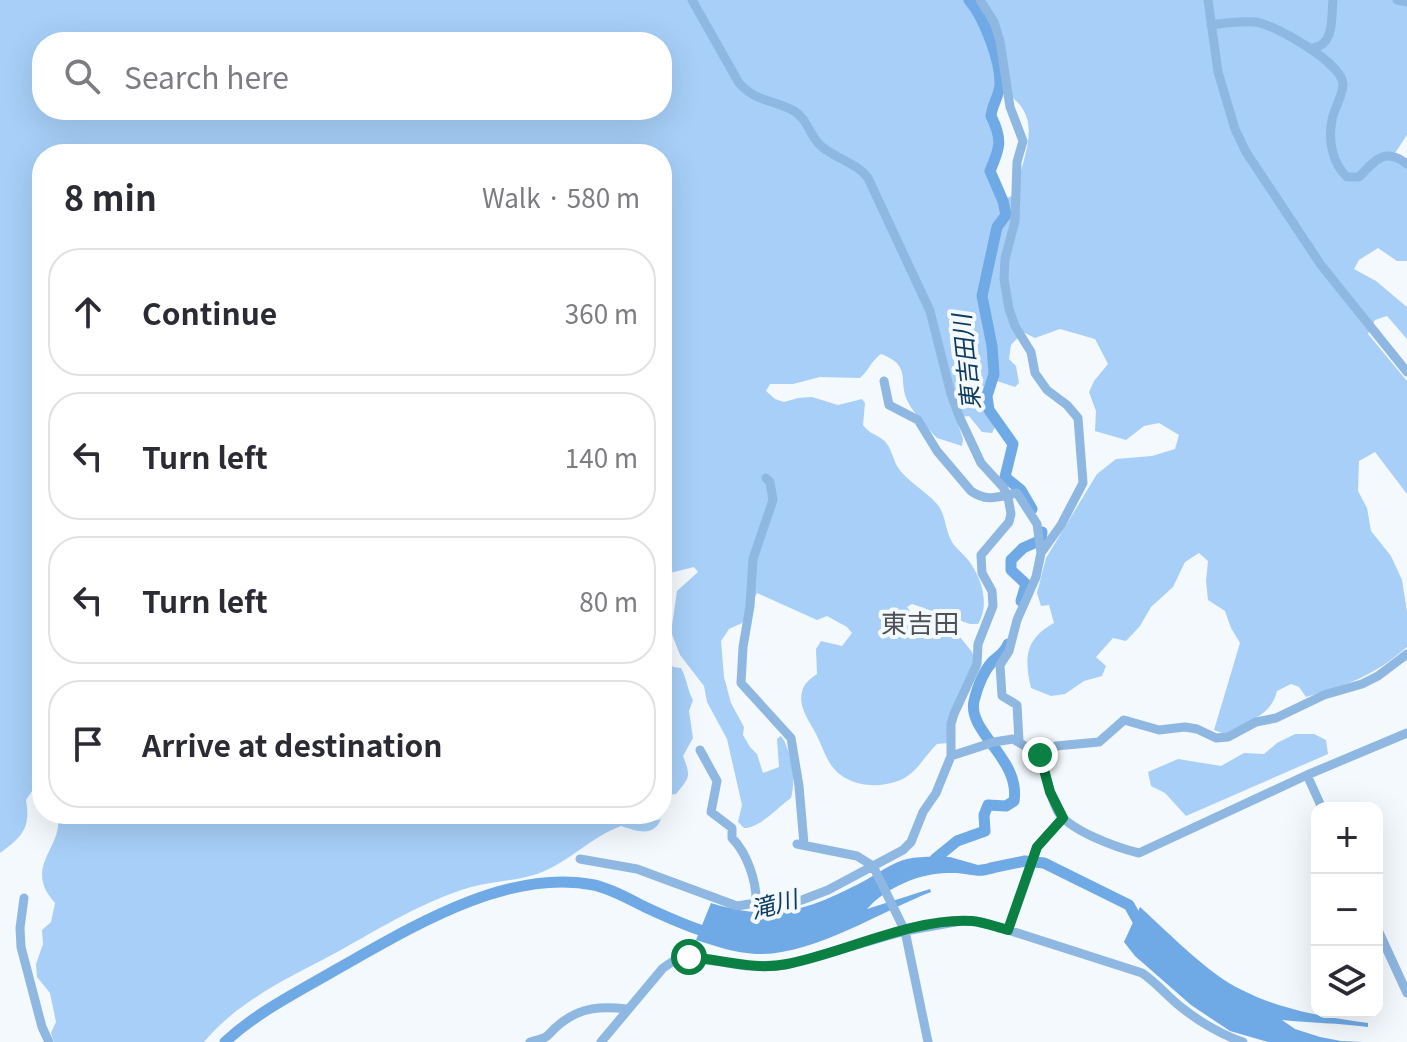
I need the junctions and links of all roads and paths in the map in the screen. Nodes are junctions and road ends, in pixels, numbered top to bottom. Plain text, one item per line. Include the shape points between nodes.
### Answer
1 (692, 0) edge
2 (980, 0) edge
3 (1208, 0) edge
4 (1333, 0) edge
5 (1397, 0) edge
6 (1407, 2) edge
7 (1211, 25) junction
8 (1314, 48) junction
9 (1407, 164) edge
10 (1407, 372) edge
11 (884, 381) dead end
12 (766, 478) dead end
13 (1008, 497) junction
14 (1041, 544) junction
15 (1407, 654) edge
16 (1407, 733) edge
17 (1019, 741) junction
18 (700, 750) dead end
19 (1040, 755) junction
20 (951, 756) junction
21 (1307, 775) junction
22 (1319, 802) edge
23 (1063, 818) junction
24 (580, 859) dead end
25 (873, 866) junction
26 (24, 898) dead end
27 (756, 903) junction
28 (1008, 930) junction
29 (905, 931) junction
30 (1383, 941) edge
31 (1407, 993) edge
32 (627, 1009) junction
33 (49, 1042) edge
34 (530, 1042) edge
35 (601, 1042) edge
36 (928, 1042) edge
37 (1243, 1042) edge

1 - 13 street via 747,92 793,110 820,146 868,178 930,311 959,416 981,463
2 - 14 street via 994,22 1010,107 1023,141 1015,221 1005,259 1009,309 1031,352 1035,373 1078,418 1083,483 1061,525
3 - 7 street
4 - 8 street via 1330,38
5 - 6 street
7 - 8 street via 1255,22
7 - 10 street via 1218,72 1246,152 1321,265
8 - 9 street via 1342,79 1332,121 1337,167 1353,179 1382,157 1397,157
11 - 13 street via 889,405 918,420 971,491
12 - 25 street via 773,500 753,559 741,683 791,738 800,844 857,856
13 - 14 street via 1014,492 1021,497 1037,524
13 - 20 street via 1009,522 981,555 993,606 978,644 977,664 951,724
14 - 17 street via 1036,577 1000,665 1002,696 1017,705
15 - 19 street via 1362,684 1228,737 1185,727 1159,730 1124,720 1099,742 1056,746
16 - 21 street
17 - 19 street
17 - 20 street via 991,742
18 - 27 street via 717,781 711,812 732,828 732,838 749,866
19 - 23 street
20 - 25 street via 911,842
21 - 22 street
21 - 23 street via 1139,853
23 - 28 street via 1037,847
24 - 27 street via 637,869 737,906
25 - 27 street via 802,900 775,907
25 - 29 street
26 - 33 street via 21,947
28 - 29 street via 961,921
28 - 37 street via 1142,973 1184,1010
29 - 32 street via 786,965 675,960
29 - 36 street
30 - 31 street
32 - 34 street via 586,1009 547,1039
32 - 35 street

